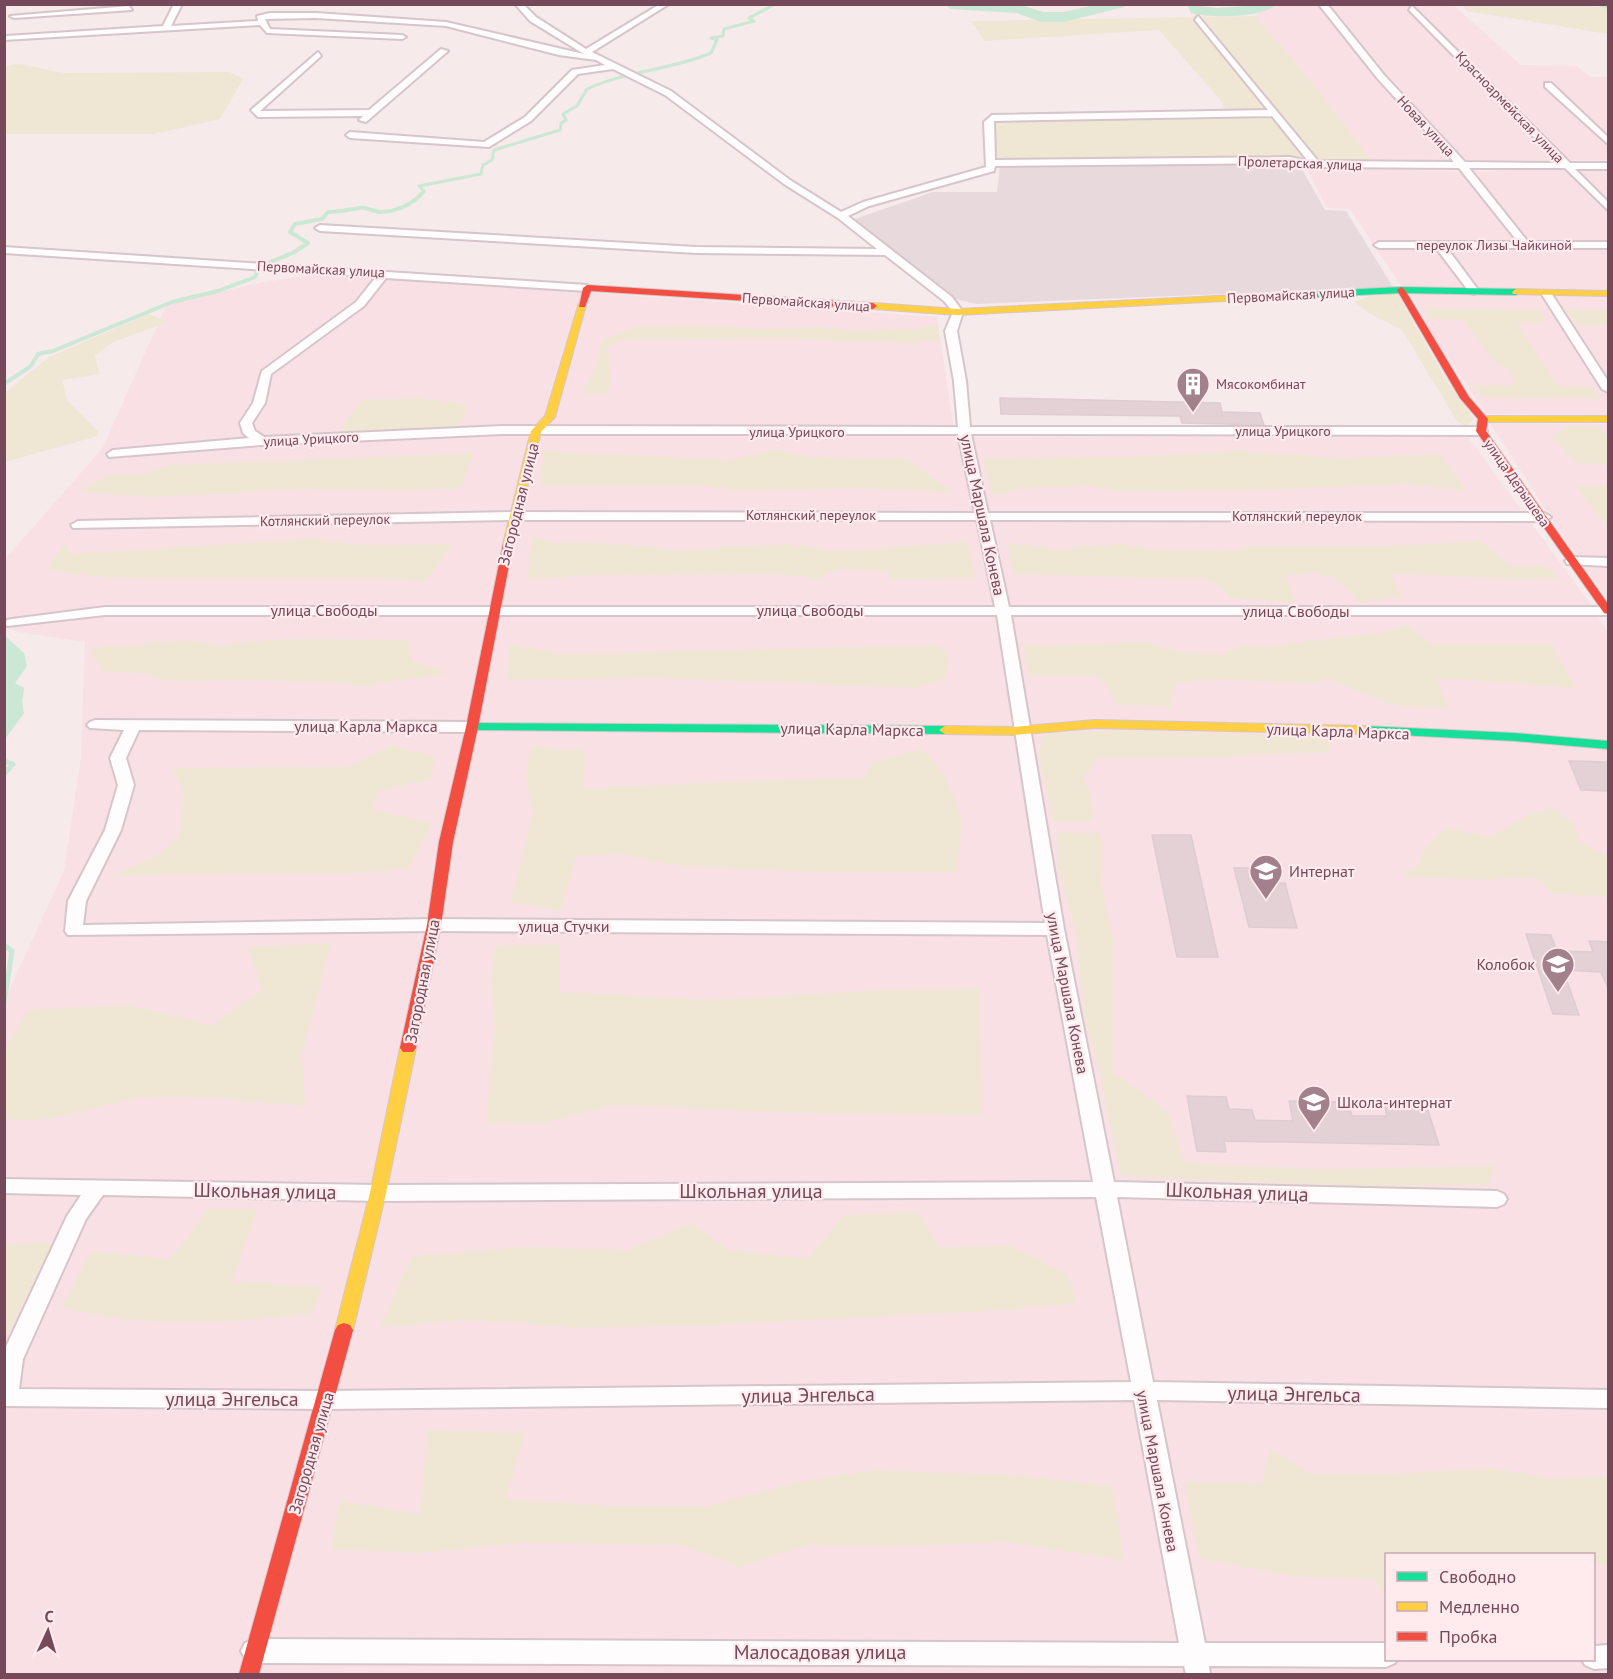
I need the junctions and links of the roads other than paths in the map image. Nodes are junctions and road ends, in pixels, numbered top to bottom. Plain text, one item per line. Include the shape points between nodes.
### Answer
1 (178, 4) edge
2 (300, 4) edge
3 (518, 4) edge
4 (666, 4) edge
5 (1324, 6) dead end
6 (129, 8) dead end
7 (1412, 8) dead end
8 (298, 14) junction
9 (1198, 18) dead end
10 (261, 23) junction
11 (166, 28) junction
12 (402, 37) dead end
13 (5, 40) edge
14 (444, 51) dead end
15 (587, 52) junction
16 (318, 54) dead end
17 (598, 58) junction
18 (614, 66) junction
19 (1548, 85) dead end
20 (370, 113) junction
21 (1274, 113) junction
22 (1608, 141) edge
23 (992, 163) junction
24 (1315, 164) junction
25 (1462, 165) junction
26 (1567, 166) junction
27 (1608, 166) edge
28 (1608, 207) edge
29 (841, 216) junction
30 (320, 228) dead end
31 (1379, 245) dead end
32 (1608, 245) edge
33 (1440, 246) junction
34 (1526, 246) junction
35 (4, 250) edge
36 (887, 252) junction
37 (385, 273) junction
38 (587, 288) junction
39 (1401, 290) junction
40 (1474, 291) junction
41 (1546, 293) junction
42 (1608, 294) edge
43 (958, 312) junction
44 (1608, 389) edge
45 (1608, 419) edge
46 (1482, 425) junction
47 (536, 430) junction
48 (964, 432) junction
49 (261, 441) junction
50 (113, 454) dead end
51 (982, 515) junction
52 (513, 516) junction
53 (1544, 517) junction
54 (78, 525) dead end
55 (1572, 561) junction
56 (1608, 562) edge
57 (493, 609) junction
58 (1003, 611) junction
59 (1608, 611) edge
60 (12, 623) dead end
61 (94, 725) dead end
62 (133, 726) junction
63 (472, 727) junction
64 (1023, 729) junction
65 (1608, 745) edge
66 (434, 925) junction
67 (1054, 929) junction
68 (4, 1186) edge
69 (97, 1188) junction
70 (1105, 1189) junction
71 (378, 1193) junction
72 (1497, 1199) dead end
73 (1143, 1391) junction
74 (1608, 1399) edge
75 (326, 1400) junction
76 (1385, 1655) edge
77 (251, 1663) edge
78 (1195, 1664) edge

1 - 11 street
2 - 8 street
3 - 15 street via 532,19
4 - 15 street
5 - 25 street, Новая улица via 1381,77
6 - 13 street via 15,13
7 - 26 street, Красноармейская улица
8 - 10 street via 266,14 261,16
8 - 17 street via 464,26 547,52
9 - 21 street
10 - 11 street
10 - 12 street via 267,31
11 - 13 street
14 - 20 street
15 - 17 street
16 - 20 street via 255,111
17 - 18 street
18 - 20 street via 575,72 528,119 486,145 350,135
18 - 29 street via 668,93 787,182
19 - 22 street
21 - 23 street via 992,118 988,122
21 - 24 street
23 - 24 street, Пролетарская улица via 1290,160
23 - 29 street via 991,169 979,174 866,204
24 - 25 street, Пролетарская улица
25 - 26 street, Пролетарская улица
25 - 34 street, Новая улица
26 - 27 street, Пролетарская улица
26 - 28 street, Красноармейская улица
29 - 36 street
30 - 36 street via 673,249
31 - 33 street, переулок Лизы Чайкиной
32 - 34 street, переулок Лизы Чайкиной
33 - 34 street, переулок Лизы Чайкиной
33 - 40 street
35 - 37 street, Первомайская улица
36 - 43 street via 948,299
37 - 38 street, Первомайская улица
37 - 49 street via 360,304 266,373 259,404 246,423 249,432
38 - 43 street, Первомайская улица
38 - 47 street, Загородная улица via 550,417
39 - 40 street, Первомайская улица
39 - 43 street, Первомайская улица
39 - 46 street, улица Дерышева
40 - 41 street, Первомайская улица
41 - 42 street, Первомайская улица
41 - 44 street
43 - 48 street, улица Маршала Конева via 951,331
45 - 46 street, улица Урицкого
46 - 48 street, улица Урицкого
46 - 53 street, улица Дерышева
47 - 48 street, улица Урицкого
47 - 49 street, улица Урицкого
47 - 52 street, Загородная улица
48 - 51 street, улица Маршала Конева
49 - 50 street, улица Урицкого
51 - 52 street, Котлянский переулок
51 - 53 street, Котлянский переулок
51 - 58 street, улица Маршала Конева
52 - 54 street, Котлянский переулок
52 - 57 street, Загородная улица
53 - 55 street, улица Дерышева
55 - 56 street
55 - 59 street, улица Дерышева
57 - 58 street, улица Свободы
57 - 60 street, улица Свободы via 105,611
57 - 63 street, Загородная улица
58 - 59 street, улица Свободы
58 - 64 street, улица Маршала Конева
61 - 62 street, улица Карла Маркса
62 - 63 street, улица Карла Маркса
62 - 66 street, улица Стучки via 118,758 126,785 112,830 77,901 74,931
63 - 64 street, улица Карла Маркса
63 - 66 street, Загородная улица via 446,842
64 - 65 street, улица Карла Маркса via 1049,725 1365,730
64 - 67 street, улица Маршала Конева
66 - 67 street, улица Стучки
66 - 71 street, Загородная улица
67 - 70 street, улица Маршала Конева
68 - 69 street, Школьная улица
69 - 71 street, Школьная улица
69 - 75 street, улица Энгельса via 77,1216 12,1359 7,1398
70 - 71 street, Школьная улица
70 - 72 street, Школьная улица
70 - 73 street, улица Маршала Конева
71 - 75 street, Загородная улица
73 - 74 street, улица Энгельса
73 - 75 street, улица Энгельса
73 - 78 street, улица Маршала Конева
75 - 77 street, Загородная улица
76 - 78 street, Малосадовая улица
77 - 78 street, Малосадовая улица

